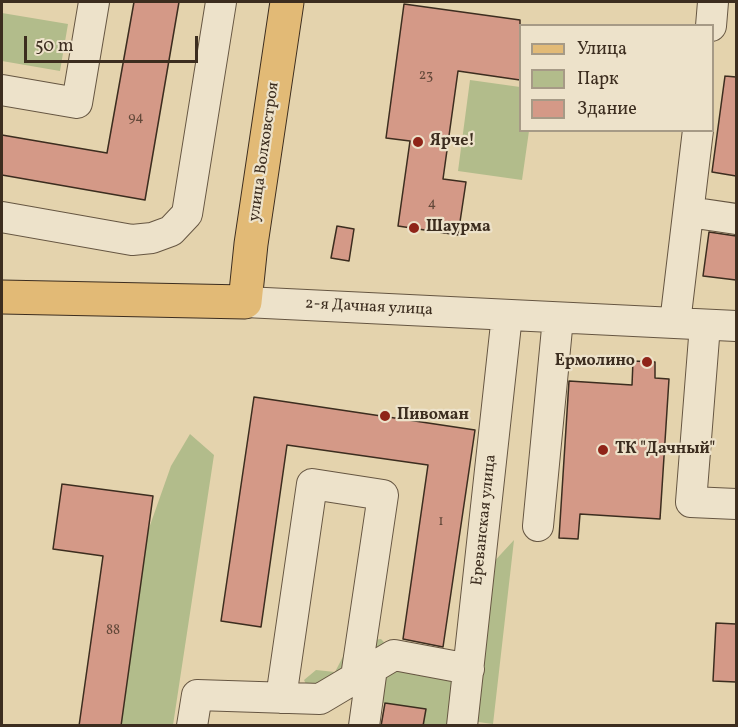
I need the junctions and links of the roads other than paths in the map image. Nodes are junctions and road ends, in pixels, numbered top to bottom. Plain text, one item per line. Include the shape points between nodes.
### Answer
1 (94, 2) edge
2 (221, 2) edge
3 (287, 2) edge
4 (713, 2) edge
5 (711, 24) edge
6 (2, 90) edge
7 (698, 132) edge
8 (688, 212) junction
9 (2, 218) edge
10 (736, 219) edge
11 (2, 297) edge
12 (245, 302) junction
13 (507, 315) junction
14 (558, 318) junction
15 (675, 323) junction
16 (705, 324) junction
17 (736, 326) edge
18 (736, 504) edge
19 (538, 526) dead end
20 (469, 669) junction
21 (364, 673) junction
22 (281, 698) junction
23 (318, 712) edge
24 (192, 726) edge
25 (364, 726) edge
26 (462, 726) edge

1 - 6 street via 77,103
2 - 9 street via 187,214 171,231 132,240
3 - 12 main road, улица Волховстроя
4 - 5 street
7 - 8 street
8 - 10 street
8 - 15 street
11 - 12 main road, 2-я Дачная улица
12 - 13 street, 2-я Дачная улица
13 - 14 street, 2-я Дачная улица
13 - 20 street, Ереванская улица
14 - 15 street, 2-я Дачная улица
14 - 19 street
15 - 16 street, 2-я Дачная улица
16 - 17 street, 2-я Дачная улица
16 - 18 street via 691,502
20 - 21 street via 394,655
20 - 26 street, Ереванская улица
21 - 22 street via 383,495 312,484
21 - 23 street
21 - 25 street
22 - 23 street
22 - 24 street via 197,695

